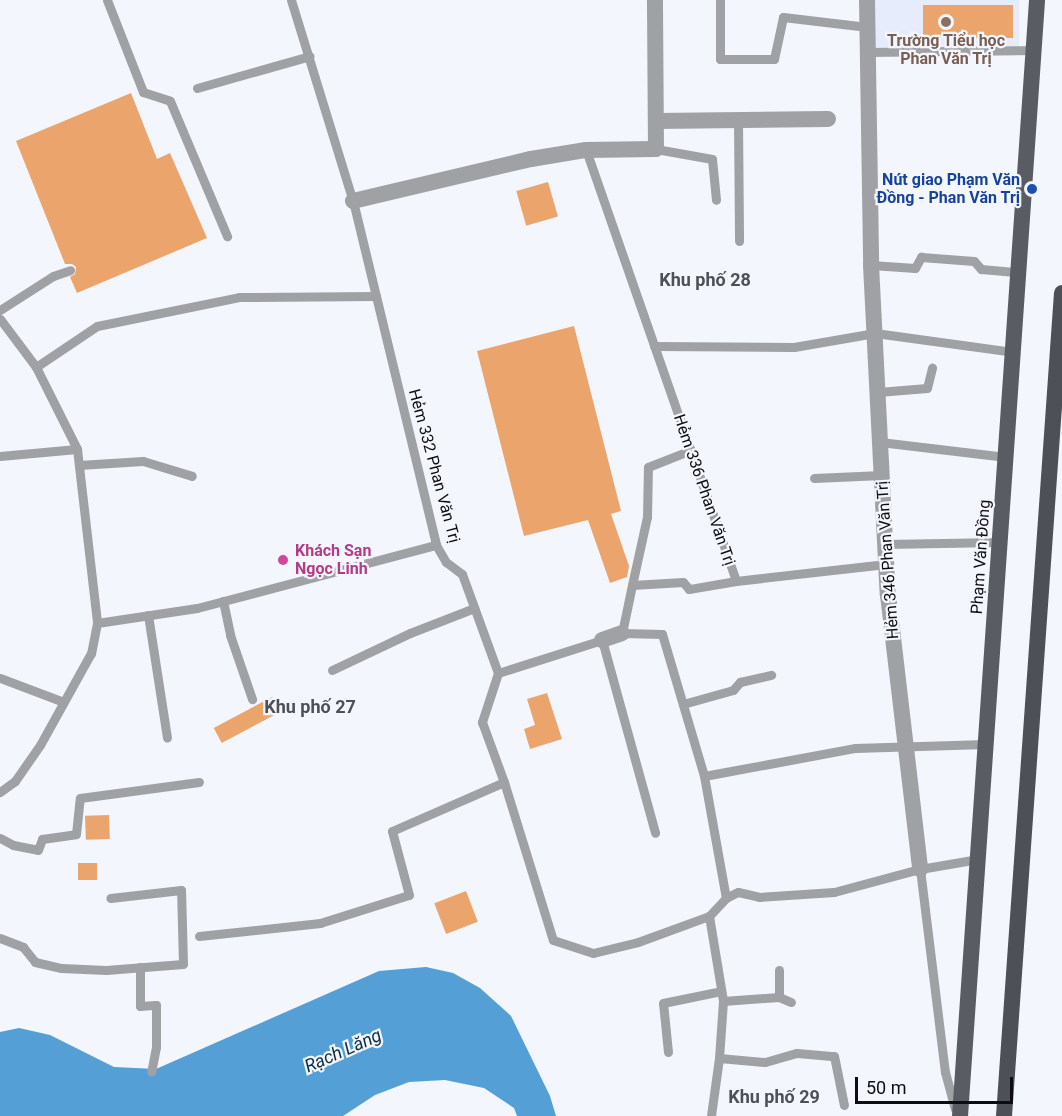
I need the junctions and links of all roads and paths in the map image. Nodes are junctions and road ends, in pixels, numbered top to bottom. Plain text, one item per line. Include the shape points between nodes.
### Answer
1 (107, 0) edge
2 (291, 0) edge
3 (655, 0) edge
4 (720, 0) edge
5 (867, 0) edge
6 (1037, 0) edge
7 (867, 27) junction
8 (1034, 50) junction
9 (867, 52) junction
10 (310, 56) junction
11 (197, 88) dead end
12 (828, 119) dead end
13 (738, 120) junction
14 (656, 121) junction
15 (656, 149) junction
16 (586, 150) junction
17 (716, 200) dead end
18 (352, 201) junction
19 (226, 236) dead end
20 (739, 241) dead end
21 (871, 265) junction
22 (70, 270) dead end
23 (1019, 272) junction
24 (1062, 293) edge
25 (376, 296) junction
26 (0, 310) edge
27 (0, 319) edge
28 (875, 333) junction
29 (654, 346) junction
30 (1013, 352) junction
31 (36, 367) junction
32 (932, 368) dead end
33 (878, 392) junction
34 (880, 442) junction
35 (76, 449) junction
36 (691, 450) junction
37 (0, 456) edge
38 (1006, 457) junction
39 (79, 465) junction
40 (882, 474) junction
41 (192, 476) dead end
42 (814, 478) dead end
43 (1000, 542) junction
44 (885, 544) junction
45 (436, 545) junction
46 (886, 564) junction
47 (736, 581) junction
48 (632, 585) junction
49 (223, 601) junction
50 (474, 608) junction
51 (148, 615) junction
52 (97, 623) junction
53 (622, 633) junction
54 (602, 640) junction
55 (332, 670) dead end
56 (498, 673) junction
57 (771, 675) dead end
58 (0, 678) edge
59 (252, 699) dead end
60 (64, 702) junction
61 (683, 704) junction
62 (167, 738) dead end
63 (986, 744) junction
64 (906, 745) junction
65 (704, 776) junction
66 (199, 782) dead end
67 (504, 782) junction
68 (0, 792) edge
69 (656, 833) dead end
70 (0, 838) edge
71 (978, 859) junction
72 (920, 869) junction
73 (110, 898) dead end
74 (726, 898) junction
75 (709, 916) junction
76 (199, 936) dead end
77 (1, 940) edge
78 (140, 967) junction
79 (779, 970) dead end
80 (722, 996) junction
81 (779, 997) junction
82 (791, 1002) dead end
83 (668, 1052) dead end
84 (720, 1058) junction
85 (151, 1072) dead end
86 (844, 1105) dead end
87 (711, 1116) edge
88 (959, 1116) edge
89 (1004, 1116) edge

1 - 19 lane via 143,92 170,101
2 - 10 lane, Hẻm 332 Phan Văn Trị
3 - 14 street
4 - 7 lane via 720,58 774,59 783,17
5 - 7 street, Hẻm 346 Phan Văn Trị
6 - 8 main road, Phạm Văn Đồng
7 - 9 street, Hẻm 346 Phan Văn Trị
8 - 9 lane
8 - 23 main road, Phạm Văn Đồng
9 - 21 street, Hẻm 346 Phan Văn Trị
10 - 11 lane
10 - 18 lane, Hẻm 332 Phan Văn Trị
12 - 13 street
13 - 14 street
13 - 20 lane
14 - 15 street
15 - 16 street
15 - 17 lane via 712,159
16 - 18 street
16 - 29 lane, Hẻm 336 Phan Văn Trị
18 - 25 lane, Hẻm 332 Phan Văn Trị
21 - 23 lane via 915,268 921,257 974,261 981,269
21 - 28 street, Hẻm 346 Phan Văn Trị
22 - 26 lane via 53,276
23 - 30 main road, Phạm Văn Đồng
24 - 89 highway
25 - 31 lane via 239,297 97,326
25 - 45 lane, Hẻm 332 Phan Văn Trị
27 - 31 lane
28 - 29 lane via 794,347
28 - 30 lane
28 - 33 street, Hẻm 346 Phan Văn Trị
29 - 36 lane, Hẻm 336 Phan Văn Trị
30 - 38 main road, Phạm Văn Đồng
31 - 35 lane
32 - 33 lane via 927,388
33 - 34 street, Hẻm 346 Phan Văn Trị
34 - 38 lane
34 - 40 street, Hẻm 346 Phan Văn Trị
35 - 37 lane
35 - 39 lane
36 - 47 lane, Hẻm 336 Phan Văn Trị
36 - 48 lane via 648,467 647,517
38 - 43 main road, Phạm Văn Đồng
39 - 41 lane via 143,461
39 - 52 lane
40 - 42 lane
40 - 44 street, Hẻm 346 Phan Văn Trị
43 - 44 lane
43 - 63 main road, Phạm Văn Đồng
44 - 46 street, Hẻm 346 Phan Văn Trị
45 - 49 lane
45 - 50 lane, Hẻm 332 Phan Văn Trị via 446,562 462,574
46 - 47 lane
46 - 64 street, Hẻm 346 Phan Văn Trị
47 - 48 lane, Hẻm 336 Phan Văn Trị via 689,589 682,582
48 - 53 lane
49 - 51 lane
49 - 59 lane
50 - 55 lane
50 - 56 lane, Hẻm 332 Phan Văn Trị
51 - 52 lane
51 - 62 lane
52 - 60 lane via 91,653
53 - 54 street
53 - 61 lane via 662,634
54 - 56 lane
54 - 69 lane
56 - 67 lane via 482,722
57 - 61 lane via 740,682 733,690
58 - 60 lane
60 - 68 lane via 15,781
61 - 65 lane
63 - 64 lane
63 - 71 main road, Phạm Văn Đồng
64 - 65 lane via 855,748
64 - 72 street, Hẻm 346 Phan Văn Trị
65 - 74 lane
66 - 70 lane via 80,798 76,834 42,839 38,850
67 - 75 lane via 553,940 593,952 638,942
67 - 76 lane via 392,831 409,895 320,922
71 - 72 lane
71 - 88 main road, Phạm Văn Đồng
72 - 74 lane via 834,892 759,897 738,892
72 - 88 lane, Hẻm 346 Phan Văn Trị via 945,1072
73 - 78 lane via 181,890 183,964
74 - 75 lane
75 - 80 lane
77 - 78 lane via 23,947 35,962 61,968
78 - 85 lane via 140,1006 156,1005 156,1047
79 - 81 lane
80 - 81 lane
80 - 83 lane via 663,1003
80 - 84 lane
81 - 82 lane
84 - 86 lane via 765,1062 797,1053 834,1056
84 - 87 lane

